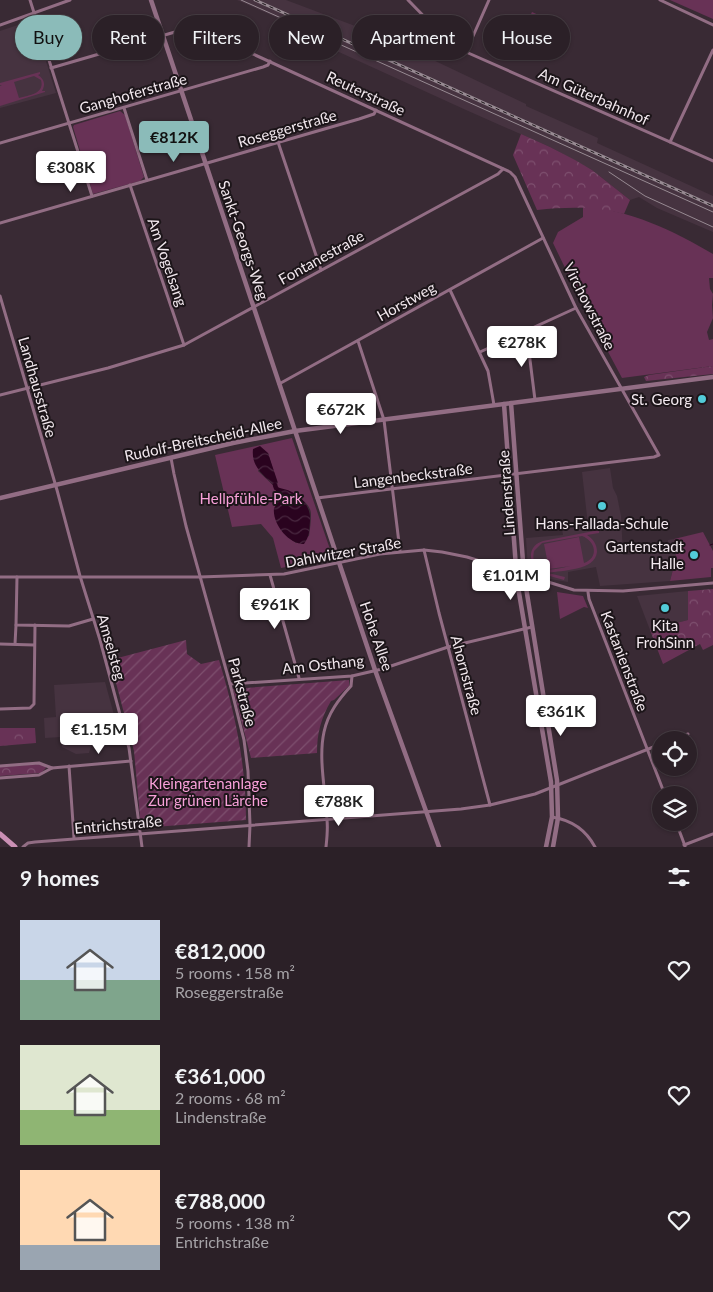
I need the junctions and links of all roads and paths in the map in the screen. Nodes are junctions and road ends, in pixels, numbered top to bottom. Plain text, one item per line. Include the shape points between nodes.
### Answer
1 (30, 0) edge
2 (70, 0) edge
3 (151, 0) edge
4 (408, 0) edge
5 (489, 0) edge
6 (660, 0) edge
7 (34, 13) junction
8 (156, 15) edge
9 (423, 15) edge
10 (713, 25) edge
11 (0, 26) edge
12 (164, 35) edge
13 (473, 36) edge
14 (164, 41) edge
15 (713, 50) edge
16 (473, 55) edge
17 (92, 56) edge
18 (270, 61) junction
19 (51, 68) junction
20 (181, 91) junction
21 (124, 108) junction
22 (376, 110) junction
23 (69, 123) junction
24 (278, 142) junction
25 (670, 142) junction
26 (0, 143) edge
27 (713, 161) edge
28 (205, 163) junction
29 (503, 168) junction
30 (147, 180) junction
31 (130, 185) junction
32 (92, 196) junction
33 (0, 223) edge
34 (544, 238) junction
35 (321, 270) junction
36 (450, 290) junction
37 (0, 296) edge
38 (253, 307) junction
39 (576, 308) junction
40 (525, 331) junction
41 (358, 341) junction
42 (184, 345) junction
43 (480, 352) junction
44 (713, 377) edge
45 (279, 384) junction
46 (27, 388) junction
47 (622, 389) junction
48 (0, 395) edge
49 (535, 400) junction
50 (511, 403) junction
51 (504, 404) junction
52 (494, 405) junction
53 (384, 420) junction
54 (295, 432) junction
55 (659, 455) joint
56 (172, 458) junction
57 (517, 474) junction
58 (510, 475) junction
59 (55, 485) junction
60 (393, 488) junction
61 (0, 498) edge
62 (317, 498) junction
63 (424, 550) junction
64 (400, 551) junction
65 (339, 563) junction
66 (517, 572) junction
67 (270, 575) junction
68 (524, 575) junction
69 (80, 576) junction
70 (0, 577) edge
71 (17, 577) junction
72 (200, 577) junction
73 (713, 583) edge
74 (588, 592) junction
75 (93, 619) junction
76 (16, 625) junction
77 (35, 625) junction
78 (532, 627) junction
79 (526, 628) junction
80 (0, 644) edge
81 (15, 644) junction
82 (34, 645) junction
83 (448, 647) junction
84 (375, 670) junction
85 (352, 676) junction
86 (299, 678) junction
87 (230, 684) junction
88 (0, 708) edge
89 (652, 747) edge
90 (648, 749) junction
91 (131, 761) junction
92 (0, 766) edge
93 (69, 766) junction
94 (52, 768) junction
95 (0, 778) edge
96 (558, 786) junction
97 (662, 786) edge
98 (552, 788) junction
99 (490, 805) junction
100 (426, 811) junction
101 (552, 817) junction
102 (558, 818) junction
103 (327, 819) junction
104 (250, 825) junction
105 (679, 831) edge
106 (140, 833) junction
107 (0, 834) edge
108 (713, 834) edge
109 (74, 838) junction
110 (685, 846) edge
111 (15, 847) edge
112 (23, 847) edge
113 (142, 847) edge
114 (249, 847) edge
115 (326, 847) edge
116 (439, 847) edge
117 (546, 847) edge
118 (553, 847) edge
119 (595, 847) edge

1 - 7 street
2 - 7 street
3 - 8 street, Sankt-Georgs-Weg
4 - 9 street, Am Güterbahnhof
5 - 13 street
6 - 10 street
7 - 11 street
7 - 19 street
12 - 18 street, Reuterstraße via 205,32
14 - 20 street, Sankt-Georgs-Weg
15 - 25 street
16 - 25 street, Am Güterbahnhof
17 - 19 street, Reuterstraße
18 - 20 street, Ganghoferstraße via 263,67
18 - 22 street, Reuterstraße
19 - 23 street
20 - 21 street, Ganghoferstraße
20 - 28 street, Sankt-Georgs-Weg
21 - 23 street, Ganghoferstraße
21 - 30 street
22 - 24 street, Roseggerstraße via 372,115
22 - 29 street, Reuterstraße
23 - 26 street, Ganghoferstraße
23 - 32 street
24 - 28 street, Roseggerstraße
24 - 35 street
25 - 27 street, Am Güterbahnhof
28 - 30 street, Roseggerstraße
28 - 38 street, Sankt-Georgs-Weg
29 - 34 street, Virchowstraße via 515,177
29 - 35 street, Fontanestraße via 498,174
30 - 31 street, Roseggerstraße
31 - 32 street, Roseggerstraße
31 - 42 street, Am Vogelsang
32 - 33 street, Roseggerstraße
34 - 36 street, Horstweg
34 - 39 street, Virchowstraße
35 - 38 street, Fontanestraße
36 - 41 street, Horstweg
36 - 43 street
37 - 46 street, Landhausstraße
38 - 42 street, Fontanestraße
38 - 45 street, Sankt-Georgs-Weg
39 - 40 street
39 - 47 street, Virchowstraße
40 - 43 street
40 - 49 street
41 - 45 street, Horstweg
41 - 53 street
42 - 46 street, Fontanestraße
43 - 52 street via 489,376
44 - 47 street, Rudolf-Breitscheid-Allee
45 - 54 street, Sankt-Georgs-Weg
46 - 48 street, Fontanestraße
46 - 59 street, Landhausstraße
47 - 49 street, Rudolf-Breitscheid-Allee
47 - 55 street, Virchowstraße
49 - 50 street, Rudolf-Breitscheid-Allee
50 - 51 street, Rudolf-Breitscheid-Allee
50 - 57 street, Lindenstraße
51 - 52 street, Rudolf-Breitscheid-Allee
51 - 58 street, Lindenstraße
52 - 53 street, Rudolf-Breitscheid-Allee
53 - 54 street, Rudolf-Breitscheid-Allee
53 - 60 street
54 - 56 street, Rudolf-Breitscheid-Allee
54 - 62 street, Hohe Allee
55 - 57 street, Langenbeckstraße
56 - 59 street, Rudolf-Breitscheid-Allee
56 - 72 street, Parkstraße
57 - 58 street, Langenbeckstraße
57 - 68 street, Lindenstraße
58 - 60 street, Langenbeckstraße
58 - 66 street, Lindenstraße
59 - 61 street, Rudolf-Breitscheid-Allee
59 - 69 street, Amselsteg
60 - 62 street, Langenbeckstraße
60 - 64 street
62 - 65 street, Hohe Allee
63 - 64 street, Dahlwitzer Straße
63 - 66 street, Dahlwitzer Straße via 467,556
63 - 83 street, Ahornstraße
64 - 65 street, Dahlwitzer Straße
65 - 67 street, Dahlwitzer Straße
65 - 84 street, Hohe Allee
66 - 68 street, Dahlwitzer Straße
66 - 79 street, Lindenstraße
67 - 72 street, Dahlwitzer Straße
67 - 86 street
68 - 74 street, Dahlwitzer Straße
68 - 78 street, Lindenstraße
69 - 71 street, Dahlwitzer Straße
69 - 72 street, Dahlwitzer Straße
69 - 75 street, Amselsteg
70 - 71 street, Dahlwitzer Straße
71 - 76 street
72 - 87 street, Parkstraße
73 - 74 street, Dahlwitzer Straße
74 - 90 street, Kastanienstraße
75 - 77 street via 69,626
75 - 91 street, Amselsteg
76 - 77 street
76 - 81 street
77 - 82 street
78 - 79 street, Am Osthang
78 - 96 street, Lindenstraße
79 - 83 street, Am Osthang
79 - 98 street, Lindenstraße
80 - 81 street
81 - 82 street
82 - 88 street via 33,707
83 - 84 street, Am Osthang
83 - 99 street, Ahornstraße
84 - 85 street, Am Osthang
84 - 100 street, Hohe Allee
85 - 86 street, Am Osthang
85 - 103 street via 351,686 330,714 323,734
86 - 87 street, Am Osthang
87 - 104 street, Parkstraße via 246,755
89 - 90 street, Entrichstraße
90 - 96 street, Entrichstraße
90 - 97 street, Kastanienstraße
91 - 93 street
91 - 106 street, Amselsteg
92 - 94 street via 39,763
93 - 94 street
93 - 109 street
94 - 95 street via 39,775
96 - 98 street, Entrichstraße
96 - 102 street, Lindenstraße
98 - 99 street, Entrichstraße
98 - 101 street, Lindenstraße
99 - 100 street, Entrichstraße
100 - 103 street, Entrichstraße
100 - 116 street, Hohe Allee
101 - 102 street
101 - 117 street, Lindenstraße
102 - 118 street, Lindenstraße
102 - 119 street via 579,827
103 - 104 street, Entrichstraße
103 - 115 street
104 - 106 street, Entrichstraße
104 - 114 street, Parkstraße
105 - 110 street
106 - 109 street, Entrichstraße
106 - 113 street, Amselsteg
107 - 111 main road
108 - 110 street
109 - 112 street, Entrichstraße via 28,843

